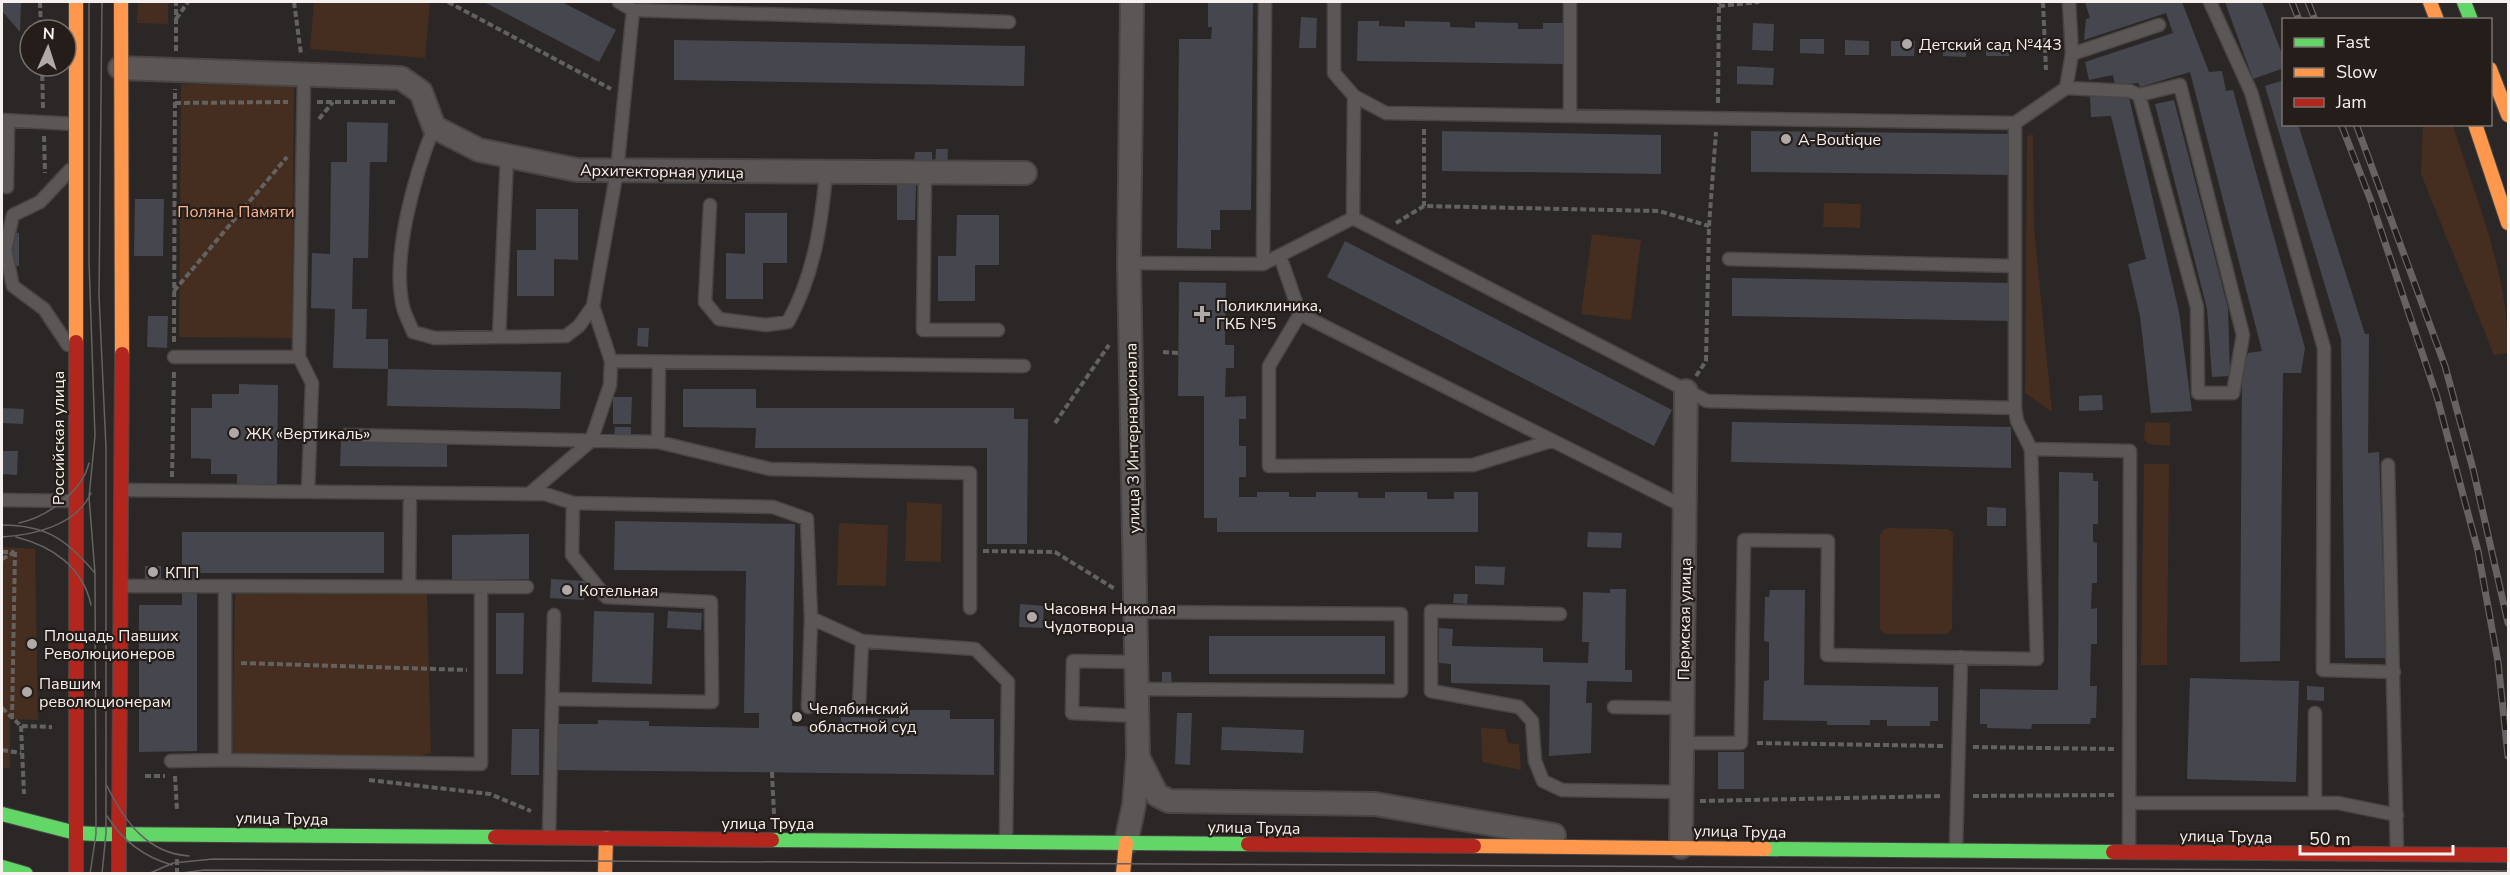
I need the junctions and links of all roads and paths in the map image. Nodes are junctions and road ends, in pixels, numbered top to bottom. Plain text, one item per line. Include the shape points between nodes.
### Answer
1 (40, 2) edge
2 (76, 2) edge
3 (121, 2) edge
4 (176, 2) edge
5 (188, 2) edge
6 (294, 2) edge
7 (448, 2) edge
8 (619, 2) edge
9 (1132, 2) edge
10 (1265, 2) edge
11 (1335, 2) edge
12 (1570, 2) edge
13 (1759, 2) edge
14 (2043, 2) edge
15 (2069, 2) edge
16 (2210, 2) edge
17 (2430, 2) edge
18 (2464, 2) edge
19 (1719, 4) edge
20 (633, 10) junction
21 (41, 18) edge
22 (2436, 18) edge
23 (2470, 18) edge
24 (176, 19) junction
25 (1009, 22) dead end
26 (2159, 25) dead end
27 (2072, 54) junction
28 (120, 68) junction
29 (2046, 70) dead end
30 (176, 71) junction
31 (2492, 74) edge
32 (304, 75) junction
33 (2066, 88) junction
34 (2139, 95) junction
35 (1354, 96) junction
36 (624, 97) junction
37 (333, 102) dead end
38 (1424, 114) junction
39 (2508, 115) edge
40 (1570, 117) junction
41 (1717, 118) junction
42 (5, 121) edge
43 (2015, 123) junction
44 (75, 124) junction
45 (2476, 126) edge
46 (434, 127) junction
47 (301, 140) junction
48 (507, 156) junction
49 (75, 165) junction
50 (617, 171) junction
51 (1024, 173) dead end
52 (826, 174) junction
53 (925, 174) junction
54 (7, 187) dead end
55 (710, 205) dead end
56 (1424, 206) junction
57 (1353, 218) junction
58 (2508, 223) edge
59 (1709, 226) junction
60 (1380, 233) junction
61 (1280, 256) junction
62 (1730, 259) dead end
63 (1129, 263) junction
64 (1263, 264) junction
65 (2014, 266) junction
66 (174, 292) junction
67 (593, 306) junction
68 (1300, 314) junction
69 (998, 330) dead end
70 (499, 337) junction
71 (1111, 341) dead end
72 (1163, 352) dead end
73 (1178, 352) dead end
74 (75, 355) junction
75 (174, 357) junction
76 (299, 357) junction
77 (1707, 361) dead end
78 (611, 362) junction
79 (659, 362) junction
80 (1024, 366) dead end
81 (1686, 391) junction
82 (2015, 408) junction
83 (1055, 423) dead end
84 (346, 435) dead end
85 (591, 441) junction
86 (1551, 441) junction
87 (658, 442) junction
88 (2031, 449) junction
89 (2388, 465) dead end
90 (122, 490) junction
91 (172, 490) junction
92 (308, 492) junction
93 (410, 493) junction
94 (528, 494) junction
95 (2, 500) edge
96 (75, 501) junction
97 (573, 503) junction
98 (1685, 507) junction
99 (970, 550) junction
100 (2, 552) edge
101 (15, 552) junction
102 (2, 559) edge
103 (122, 586) junction
104 (225, 586) junction
105 (409, 587) junction
106 (481, 587) junction
107 (527, 587) dead end
108 (1136, 607) junction
109 (970, 608) dead end
110 (1560, 614) dead end
111 (554, 615) dead end
112 (811, 618) junction
113 (862, 641) junction
114 (1961, 657) junction
115 (225, 662) junction
116 (1137, 662) junction
117 (481, 671) junction
118 (2394, 672) junction
119 (1137, 689) junction
120 (552, 699) junction
121 (860, 706) dead end
122 (808, 707) dead end
123 (1614, 707) dead end
124 (2, 708) edge
125 (1683, 708) junction
126 (2315, 713) dead end
127 (1137, 716) junction
128 (12, 719) junction
129 (21, 726) dead end
130 (1682, 743) junction
131 (1741, 743) junction
132 (1959, 746) junction
133 (2130, 749) junction
134 (2, 750) edge
135 (21, 753) dead end
136 (1138, 756) junction
137 (225, 760) junction
138 (171, 761) dead end
139 (772, 772) dead end
140 (360, 779) dead end
141 (1682, 796) junction
142 (1958, 796) junction
143 (2130, 799) junction
144 (2314, 803) junction
145 (2, 814) edge
146 (2397, 814) junction
147 (550, 819) junction
148 (775, 823) dead end
149 (76, 833) junction
150 (119, 834) junction
151 (549, 837) junction
152 (606, 838) junction
153 (1006, 841) junction
154 (1126, 843) junction
155 (1623, 847) junction
156 (1681, 847) junction
157 (1956, 850) junction
158 (2129, 851) junction
159 (2397, 854) junction
160 (2508, 855) edge
161 (2, 867) edge
162 (26, 873) edge
163 (76, 873) edge
164 (119, 873) edge
165 (606, 873) edge
166 (1123, 873) edge

1 - 21 path
2 - 44 main road, Российская улица
3 - 28 main road
4 - 24 path
5 - 24 path
6 - 32 path
7 - 36 path
8 - 20 lane
9 - 63 street, улица 3 Интернационала
10 - 64 lane
11 - 35 lane via 1334,73
12 - 40 lane
13 - 19 path
14 - 29 path
15 - 27 lane
16 - 118 lane via 2251,92 2324,348 2323,669
17 - 22 main road
18 - 23 main road
19 - 41 path
20 - 25 lane
20 - 36 lane
24 - 30 path
26 - 27 lane
27 - 33 lane
28 - 30 street
28 - 90 main road
30 - 32 street
30 - 66 path
31 - 39 main road
32 - 46 street via 401,78 421,92
32 - 47 lane
33 - 34 lane
33 - 43 lane
34 - 34 lane via 2180,85 2243,335 2233,393 2198,393 2197,307
35 - 38 lane via 1386,113
35 - 57 lane
36 - 50 lane
37 - 47 path
38 - 40 lane
38 - 56 path
40 - 41 lane
41 - 43 lane
41 - 59 path
42 - 44 lane
42 - 54 lane
43 - 65 lane
44 - 49 main road, Российская улица
45 - 58 main road
46 - 48 street, Архитекторная улица via 479,150
46 - 70 lane via 418,167 407,213 400,288 403,309 413,332 435,338
47 - 66 path
47 - 76 lane
48 - 50 street, Архитекторная улица via 577,170
48 - 70 lane
49 - 74 main road, Российская улица
49 - 74 lane via 40,202 13,215 5,250 13,286 44,309
50 - 52 street, Архитекторная улица
50 - 67 lane
51 - 53 street, Архитекторная улица
52 - 53 street, Архитекторная улица
52 - 55 lane via 820,232 801,298 789,322 766,326 719,319 705,303
53 - 69 lane via 923,330
56 - 59 path via 1659,211
56 - 60 path
57 - 60 lane
57 - 61 lane
59 - 77 path
60 - 81 lane
61 - 64 lane
61 - 68 lane
62 - 65 lane
63 - 64 lane
63 - 108 street, улица 3 Интернационала
65 - 82 lane
66 - 75 path
67 - 70 lane via 566,336
67 - 78 lane
68 - 86 lane
68 - 86 lane via 1269,366 1269,466 1473,465
71 - 83 path
72 - 73 path
74 - 96 main road, Российская улица
75 - 76 lane
75 - 91 path
76 - 92 lane via 312,383
78 - 79 lane
78 - 85 lane via 610,385
79 - 80 lane
79 - 87 lane
81 - 82 lane via 1707,401
81 - 98 street, Пермская улица
82 - 88 lane
84 - 85 lane
85 - 87 lane
85 - 94 lane
86 - 98 lane
87 - 99 lane via 770,469 970,473
88 - 114 lane via 2037,659
88 - 133 lane via 2130,451
89 - 118 lane
90 - 91 lane
90 - 103 main road
91 - 92 lane
92 - 93 lane
93 - 94 lane
93 - 105 lane
94 - 97 lane via 545,494
95 - 96 lane
96 - 149 main road, Российская улица
97 - 112 lane via 773,507 807,519
97 - 120 lane via 572,555 606,597 711,602 712,702
98 - 125 street, Пермская улица
99 - 108 path via 1054,552
99 - 109 lane
100 - 101 path
101 - 102 path
101 - 128 path
103 - 104 lane
103 - 150 main road
104 - 105 lane
104 - 115 lane
105 - 106 lane
106 - 107 lane
106 - 117 lane
108 - 116 street, улица 3 Интернационала
108 - 119 lane via 1401,614 1401,691
110 - 141 lane via 1431,611 1431,692 1519,707 1532,721 1535,762 1544,781 1562,790
111 - 120 lane
112 - 113 lane
112 - 122 lane
113 - 121 lane
113 - 153 lane via 975,649 1008,682
114 - 131 lane via 1827,655 1828,542 1744,540
114 - 132 lane
115 - 117 path
115 - 137 lane
116 - 119 street, улица 3 Интернационала
116 - 127 lane via 1073,662 1072,713
117 - 137 lane via 481,764
118 - 146 lane
119 - 127 street, улица 3 Интернационала
120 - 147 lane
123 - 125 lane
124 - 128 path
125 - 130 street, Пермская улица
126 - 144 lane
127 - 136 street, улица 3 Интернационала
128 - 129 path
130 - 131 lane
130 - 141 street, Пермская улица
131 - 132 path
132 - 133 path
132 - 142 lane
133 - 143 lane
134 - 135 path
136 - 154 street, улица 3 Интернационала
136 - 155 street via 1157,795 1169,801 1375,804
137 - 138 lane
139 - 148 path
140 - 147 path via 490,794
141 - 142 path
141 - 156 street, Пермская улица
142 - 143 path
142 - 157 lane
143 - 144 lane
143 - 158 lane
144 - 146 lane via 2338,802
145 - 149 main road, улица Труда
146 - 159 lane
147 - 151 lane
149 - 150 main road, улица Труда
149 - 163 main road, Российская улица
150 - 151 main road, улица Труда
150 - 164 main road
151 - 152 main road, улица Труда
152 - 153 main road, улица Труда
152 - 165 main road
153 - 154 main road, улица Труда
154 - 155 main road, улица Труда
154 - 166 main road, улица 3 Интернационала
155 - 156 main road, улица Труда
156 - 157 main road, улица Труда
157 - 158 main road, улица Труда
158 - 159 main road, улица Труда
159 - 160 main road, улица Труда
161 - 162 main road

